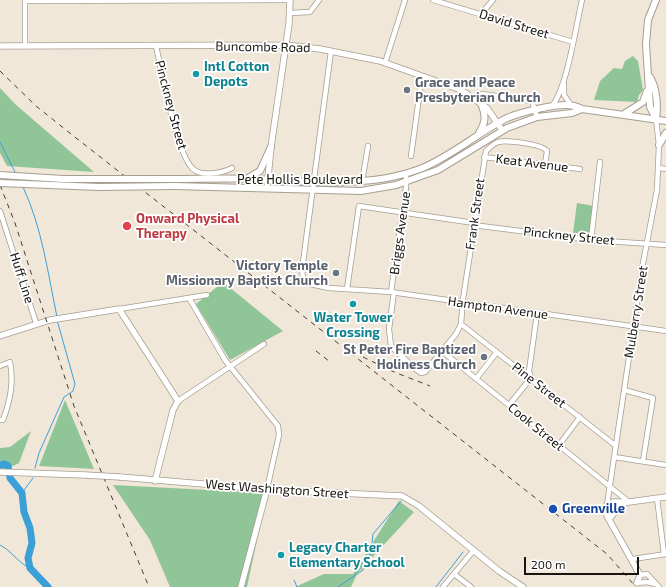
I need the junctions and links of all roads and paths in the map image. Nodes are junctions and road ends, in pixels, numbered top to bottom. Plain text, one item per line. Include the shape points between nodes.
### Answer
1 (25, 0) edge
2 (114, 0) edge
3 (202, 0) edge
4 (290, 0) edge
5 (319, 0) edge
6 (406, 0) edge
7 (433, 0) edge
8 (493, 0) edge
9 (582, 0) edge
10 (656, 0) edge
11 (290, 13) junction
12 (481, 14) junction
13 (573, 42) junction
14 (286, 45) junction
15 (0, 46) edge
16 (26, 46) junction
17 (156, 46) junction
18 (331, 51) junction
19 (385, 63) junction
20 (422, 76) junction
21 (649, 80) junction
22 (564, 82) junction
23 (475, 99) junction
24 (481, 103) junction
25 (571, 105) junction
26 (552, 106) junction
27 (582, 109) junction
28 (536, 110) junction
29 (624, 114) junction
30 (537, 117) junction
31 (656, 119) junction
32 (666, 121) edge
33 (498, 123) junction
34 (502, 130) junction
35 (666, 134) edge
36 (477, 136) junction
37 (659, 145) junction
38 (368, 146) dead end
39 (271, 147) junction
40 (411, 156) dead end
41 (484, 157) junction
42 (600, 162) dead end
43 (545, 164) junction
44 (232, 168) dead end
45 (659, 168) junction
46 (580, 169) dead end
47 (666, 169) edge
48 (406, 174) junction
49 (0, 175) edge
50 (243, 180) junction
51 (268, 180) junction
52 (314, 182) junction
53 (362, 182) junction
54 (407, 182) junction
55 (0, 183) edge
56 (267, 188) junction
57 (312, 190) junction
58 (0, 210) edge
59 (403, 213) junction
60 (473, 224) junction
61 (591, 240) junction
62 (647, 244) junction
63 (666, 245) edge
64 (276, 279) dead end
65 (304, 282) junction
66 (347, 289) junction
67 (393, 292) junction
68 (207, 295) dead end
69 (189, 298) junction
70 (462, 303) junction
71 (119, 309) junction
72 (538, 314) junction
73 (36, 323) junction
74 (462, 324) junction
75 (634, 328) junction
76 (666, 332) edge
77 (0, 336) edge
78 (264, 344) dead end
79 (443, 352) junction
80 (497, 352) junction
81 (0, 366) edge
82 (229, 366) junction
83 (531, 378) junction
84 (476, 379) junction
85 (624, 390) junction
86 (178, 401) junction
87 (509, 405) junction
88 (580, 417) junction
89 (0, 420) edge
90 (559, 445) junction
91 (616, 446) junction
92 (614, 457) junction
93 (643, 461) junction
94 (666, 465) edge
95 (0, 472) edge
96 (155, 480) junction
97 (609, 485) junction
98 (267, 489) junction
99 (666, 497) edge
100 (657, 498) junction
101 (626, 503) junction
102 (607, 505) junction
103 (609, 519) junction
104 (474, 550) junction
105 (665, 554) edge
106 (633, 559) junction
107 (454, 574) junction
108 (640, 575) junction
109 (638, 583) joint
110 (657, 586) edge
111 (241, 587) edge
112 (443, 587) edge
113 (470, 587) edge
114 (523, 587) edge

1 - 2 street
1 - 16 street
2 - 3 street
3 - 4 street
4 - 11 street
5 - 11 street via 310,12
6 - 19 street
7 - 12 street, David Street
8 - 12 street
9 - 13 street
10 - 21 main road via 646,33
11 - 14 street
12 - 13 street, David Street
13 - 22 street
14 - 17 street, Buncombe Road
14 - 18 street, Buncombe Road
14 - 39 street
15 - 16 street, Buncombe Road
16 - 17 street, Buncombe Road
17 - 44 street, Pinckney Street via 179,142 187,161 199,173 224,172
18 - 19 street, Buncombe Road
18 - 52 street
19 - 20 street, Buncombe Road
20 - 23 street, Buncombe Road via 461,90
20 - 40 street
21 - 29 main road via 646,100
21 - 31 main road via 651,110
22 - 25 street via 564,95
22 - 26 street
23 - 24 street, Buncombe Road
23 - 28 street via 482,94 532,101
24 - 33 street, Buncombe Road
24 - 36 main road via 485,121
25 - 26 main road, Pete Hollis Boulevard
25 - 27 main road, Pete Hollis Boulevard
26 - 28 main road, Pete Hollis Boulevard
27 - 29 main road, Pete Hollis Boulevard
27 - 30 main road, Pete Hollis Boulevard via 572,113
28 - 30 street
28 - 33 main road, Pete Hollis Boulevard
29 - 31 main road, Pete Hollis Boulevard
30 - 34 main road, Pete Hollis Boulevard
31 - 32 main road, Pete Hollis Boulevard
31 - 37 street, Mulberry Street
33 - 34 street, Buncombe Road
33 - 36 main road, Pete Hollis Boulevard
34 - 54 main road, Pete Hollis Boulevard via 438,170
35 - 37 main road
36 - 48 main road, Pete Hollis Boulevard via 440,160
37 - 45 street, Mulberry Street
38 - 53 street
39 - 50 main road via 258,173
39 - 51 street
41 - 43 street, Keat Avenue
41 - 43 street via 491,146 498,142 525,144 546,149
41 - 60 street, Frank Street
42 - 61 street
43 - 46 street, Keat Avenue
45 - 47 street
45 - 62 street, Mulberry Street
48 - 53 main road, Pete Hollis Boulevard
48 - 54 street, Briggs Avenue
49 - 50 main road, Pete Hollis Boulevard, bridge via 63,180
50 - 51 main road, Pete Hollis Boulevard
51 - 52 main road, Pete Hollis Boulevard
51 - 56 street
52 - 53 main road, Pete Hollis Boulevard
52 - 57 street
54 - 57 main road, Pete Hollis Boulevard via 361,191
54 - 59 street, Briggs Avenue
55 - 56 main road, Pete Hollis Boulevard, bridge
56 - 57 main road, Pete Hollis Boulevard
57 - 65 street via 302,270
58 - 73 street, Huff Line
59 - 60 street, Pinckney Street
59 - 66 street, Pinckney Street via 359,206
59 - 67 street, Briggs Avenue
60 - 61 street, Pinckney Street
60 - 70 street, Frank Street
61 - 62 street, Pinckney Street
62 - 63 street, Pinckney Street
62 - 75 street, Mulberry Street
64 - 65 street, Hampton Avenue via 292,284
65 - 66 street, Hampton Avenue via 308,285
66 - 67 street, Hampton Avenue
67 - 70 street, Hampton Avenue
67 - 79 street, Briggs Avenue via 388,338 394,352 421,373 429,369
68 - 69 street
69 - 71 street
69 - 82 street
70 - 72 street, Hampton Avenue
70 - 74 street, Frank Street
71 - 73 street
71 - 86 street
72 - 75 street, Hampton Avenue
72 - 83 street via 529,371
73 - 77 street
74 - 79 street
74 - 80 street, Pine Street
75 - 76 street, Hampton Avenue
75 - 85 street, Mulberry Street
78 - 82 street
79 - 84 street, Cook Street
80 - 83 street, Pine Street
80 - 84 street
81 - 89 street via 10,362 13,378 10,402 3,420
82 - 86 street
82 - 98 street via 279,428
83 - 87 street
83 - 88 street, Pine Street
84 - 87 street, Cook Street
85 - 91 street, Mulberry Street
85 - 93 street via 653,398
86 - 96 street
87 - 90 street, Cook Street
88 - 90 street
88 - 91 street, Pine Street
90 - 97 street, Cook Street
91 - 92 street, Mulberry Street
92 - 93 street
92 - 97 street, Mulberry Street
93 - 94 street
95 - 96 street, West Washington Street, bridge
96 - 98 street, West Washington Street
97 - 101 street, Cook Street
97 - 102 street, Mulberry Street
98 - 104 street, West Washington Street via 402,496 419,506
98 - 111 street
99 - 100 street
100 - 101 street
100 - 105 street
101 - 102 street via 613,502
101 - 103 street via 617,508
102 - 103 street
103 - 106 street
104 - 107 street
104 - 114 street, West Washington Street
105 - 106 street
106 - 108 street
107 - 112 street
107 - 113 street
108 - 109 street
108 - 110 street via 647,574
109 - 110 street via 648,582

